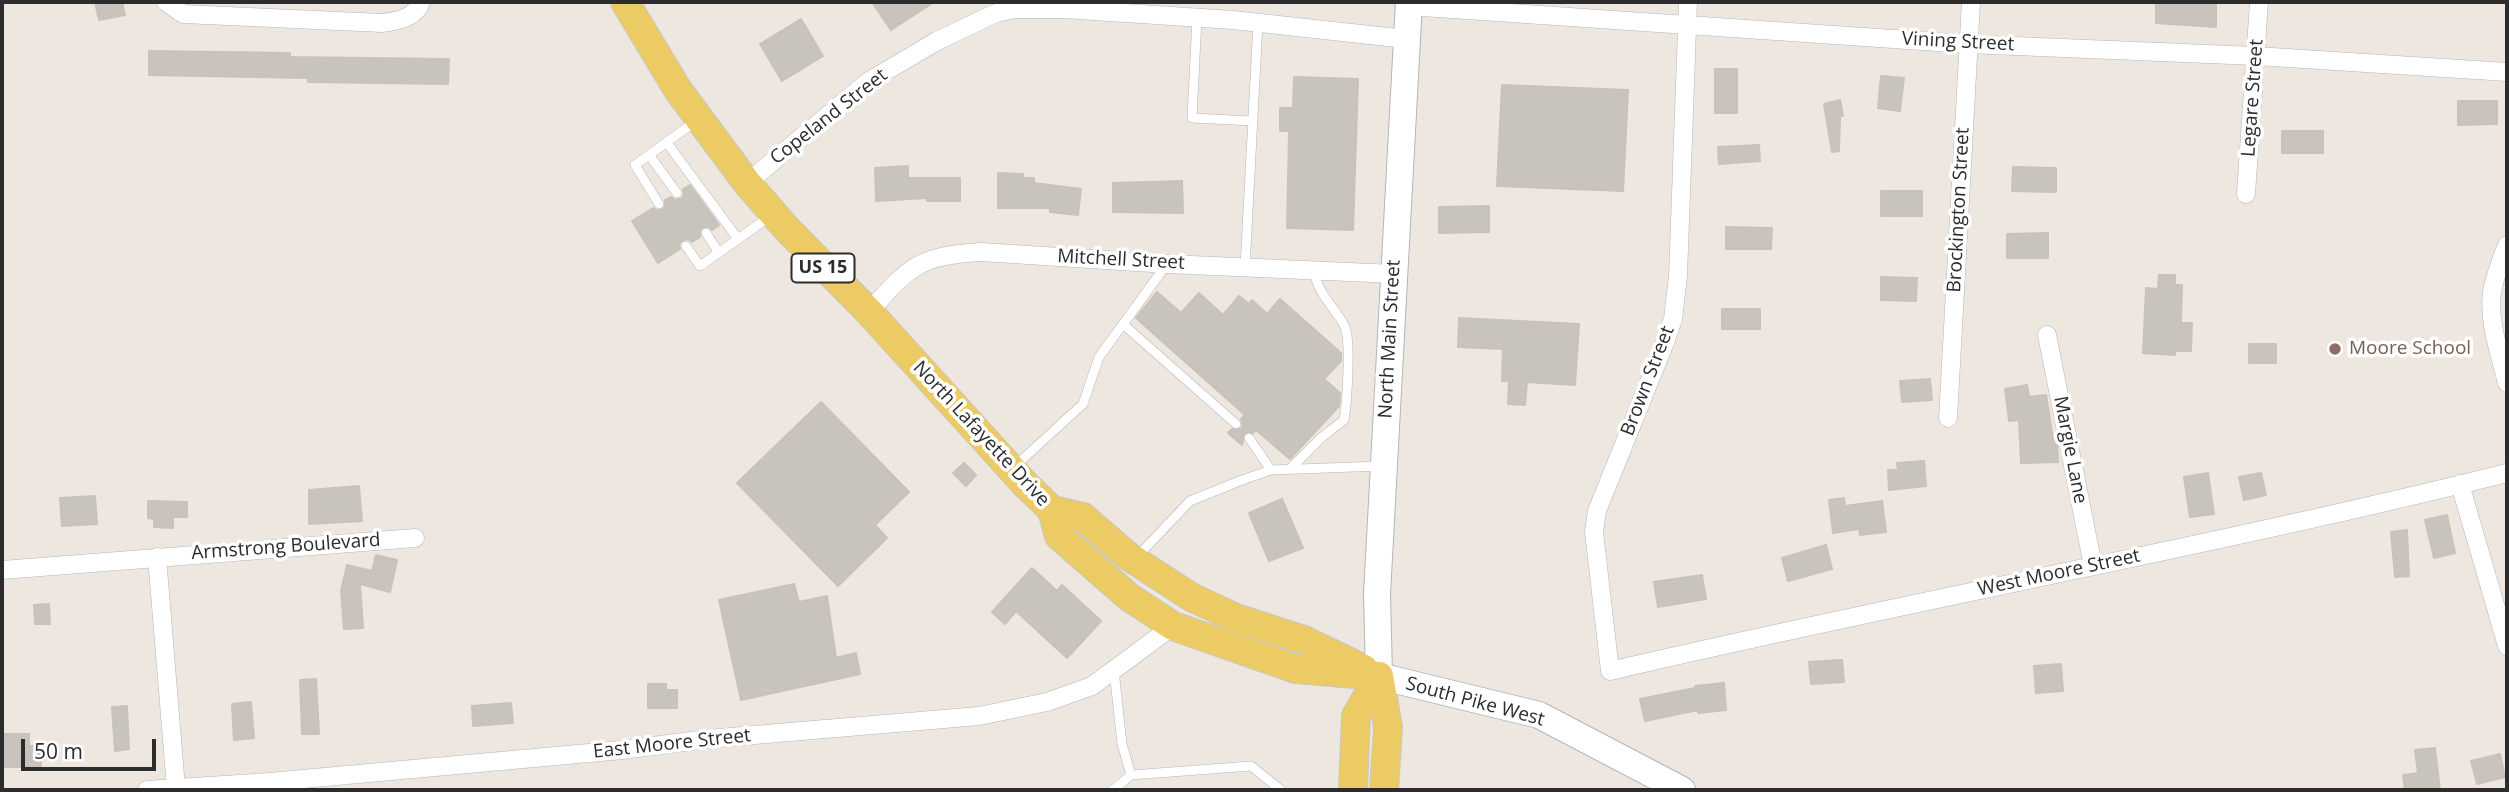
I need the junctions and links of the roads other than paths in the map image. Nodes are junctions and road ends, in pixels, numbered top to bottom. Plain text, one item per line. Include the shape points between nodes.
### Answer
1 (166, 2) edge
2 (421, 2) edge
3 (625, 2) edge
4 (1688, 2) edge
5 (1971, 2) edge
6 (2259, 2) edge
7 (1408, 4) edge
8 (1197, 18) junction
9 (1258, 23) junction
10 (1687, 25) junction
11 (1406, 39) junction
12 (1967, 44) junction
13 (2256, 56) junction
14 (2507, 72) edge
15 (699, 120) junction
16 (1253, 121) junction
17 (667, 143) junction
18 (649, 155) junction
19 (747, 183) junction
20 (677, 193) dead end
21 (2246, 194) dead end
22 (659, 204) dead end
23 (773, 214) junction
24 (706, 233) dead end
25 (738, 239) junction
26 (2507, 245) edge
27 (685, 246) dead end
28 (719, 253) junction
29 (1168, 264) junction
30 (1245, 267) junction
31 (1314, 270) junction
32 (1394, 274) junction
33 (869, 312) junction
34 (1124, 325) junction
35 (2047, 335) dead end
36 (2507, 383) edge
37 (1948, 418) dead end
38 (1236, 424) dead end
39 (1248, 438) dead end
40 (1384, 466) junction
41 (1012, 469) junction
42 (1290, 469) junction
43 (1271, 470) junction
44 (2507, 473) edge
45 (2460, 485) junction
46 (1056, 523) junction
47 (415, 538) dead end
48 (157, 556) junction
49 (1134, 560) junction
50 (2093, 566) junction
51 (2, 569) edge
52 (1173, 626) junction
53 (2507, 646) edge
54 (1114, 670) junction
55 (1609, 671) joint
56 (1378, 676) junction
57 (1131, 775) junction
58 (176, 788) junction
59 (148, 790) edge
60 (1113, 790) edge
61 (1281, 790) edge
62 (1353, 790) edge
63 (1384, 790) edge
64 (1682, 790) edge

1 - 2 street via 183,14 382,23 402,20
3 - 15 main road, North Lafayette Drive / US 15
4 - 10 street, Brown Street
5 - 12 street, Brockington Street
6 - 13 street, Legare Street
7 - 10 street, Vining Street
7 - 11 main road, North Main Street
8 - 9 street, Copeland Street
8 - 16 lane via 1192,118
8 - 19 street, Copeland Street via 1063,9 996,13 869,81
9 - 11 street, Copeland Street
9 - 16 lane
10 - 12 street, Vining Street
10 - 55 street, Brown Street via 1678,275 1672,320 1597,511 1594,532
11 - 32 main road, North Main Street
12 - 13 street, Vining Street
12 - 37 street, Brockington Street
13 - 14 street, Vining Street
13 - 21 street, Legare Street
15 - 17 lane
15 - 19 main road, North Lafayette Drive / US 15
16 - 30 lane
17 - 18 lane
17 - 25 lane
18 - 20 lane
18 - 22 lane via 635,165
19 - 23 main road, North Lafayette Drive / US 15
23 - 25 lane
23 - 33 main road, North Lafayette Drive / US 15
24 - 28 lane
25 - 28 lane
26 - 36 street via 2492,294
27 - 28 lane via 700,266
29 - 30 street, Mitchell Street
29 - 33 street, Mitchell Street via 957,253 914,266
29 - 34 lane
30 - 31 street, Mitchell Street
31 - 32 street, Mitchell Street
31 - 42 lane via 1316,283 1346,329 1348,397 1344,420
32 - 40 main road, North Main Street
33 - 41 main road, North Lafayette Drive / US 15
34 - 38 lane
34 - 41 lane via 1099,357 1083,404
35 - 50 street, Margie Lane
39 - 43 lane
40 - 42 lane
40 - 56 main road, North Main Street
41 - 46 main road, North Lafayette Drive / US 15
42 - 43 lane
43 - 49 lane via 1190,501
44 - 45 street, West Moore Street
45 - 50 street, West Moore Street
45 - 53 street
46 - 49 main road via 1083,517
46 - 52 main road, North Lafayette Drive via 1129,597
47 - 48 street, Armstrong Boulevard
48 - 51 street, Armstrong Boulevard
48 - 58 street
49 - 56 main road via 1191,597 1236,618 1304,640
50 - 55 street, West Moore Street
52 - 54 street, East Moore Street
52 - 56 main road, North Lafayette Drive via 1296,669
54 - 57 lane via 1122,744
54 - 58 street, East Moore Street via 1092,686 1047,702 979,716
56 - 62 main road via 1356,716
56 - 63 main road via 1388,727
56 - 64 main road, South Pike West via 1539,715
57 - 60 lane
57 - 61 lane via 1251,766
58 - 59 street, East Moore Street

